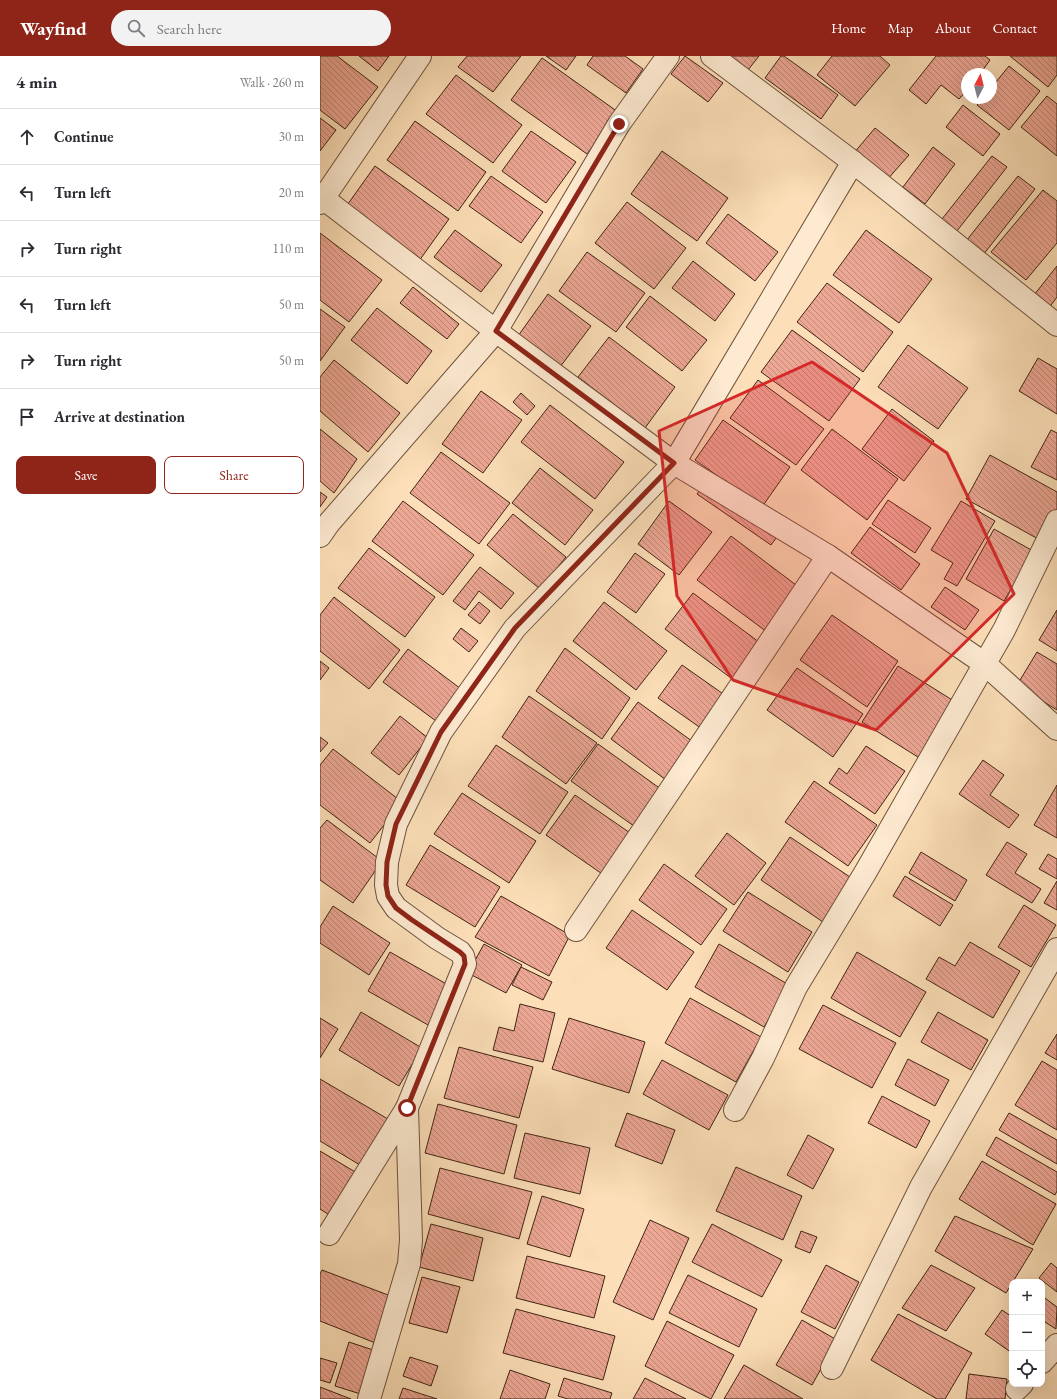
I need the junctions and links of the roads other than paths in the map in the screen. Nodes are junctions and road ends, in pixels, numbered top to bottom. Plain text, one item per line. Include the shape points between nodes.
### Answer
1 (420, 56) edge
2 (668, 56) edge
3 (712, 56) edge
4 (853, 162) junction
5 (321, 199) edge
6 (1057, 325) edge
7 (496, 331) junction
8 (674, 463) junction
9 (1057, 520) edge
10 (320, 536) edge
11 (828, 556) junction
12 (984, 664) junction
13 (1057, 728) edge
14 (576, 930) dead end
15 (1057, 949) edge
16 (407, 1108) junction
17 (735, 1110) dead end
18 (329, 1234) dead end
19 (1057, 1345) edge
20 (1045, 1359) edge
21 (832, 1368) dead end
22 (369, 1399) edge

1 - 5 street
2 - 7 street via 619,124
3 - 4 street
4 - 6 street
4 - 8 street
5 - 7 street
7 - 8 street
7 - 10 street
8 - 11 street
8 - 16 street via 515,628 441,732 396,824 387,862 388,896 396,908 460,952 464,956 465,964
9 - 12 street via 1004,630
11 - 12 street
11 - 14 street
12 - 13 street
12 - 17 street via 865,874 796,987
15 - 21 street via 921,1187
16 - 18 street
16 - 22 street via 411,1240 409,1264
19 - 20 street

